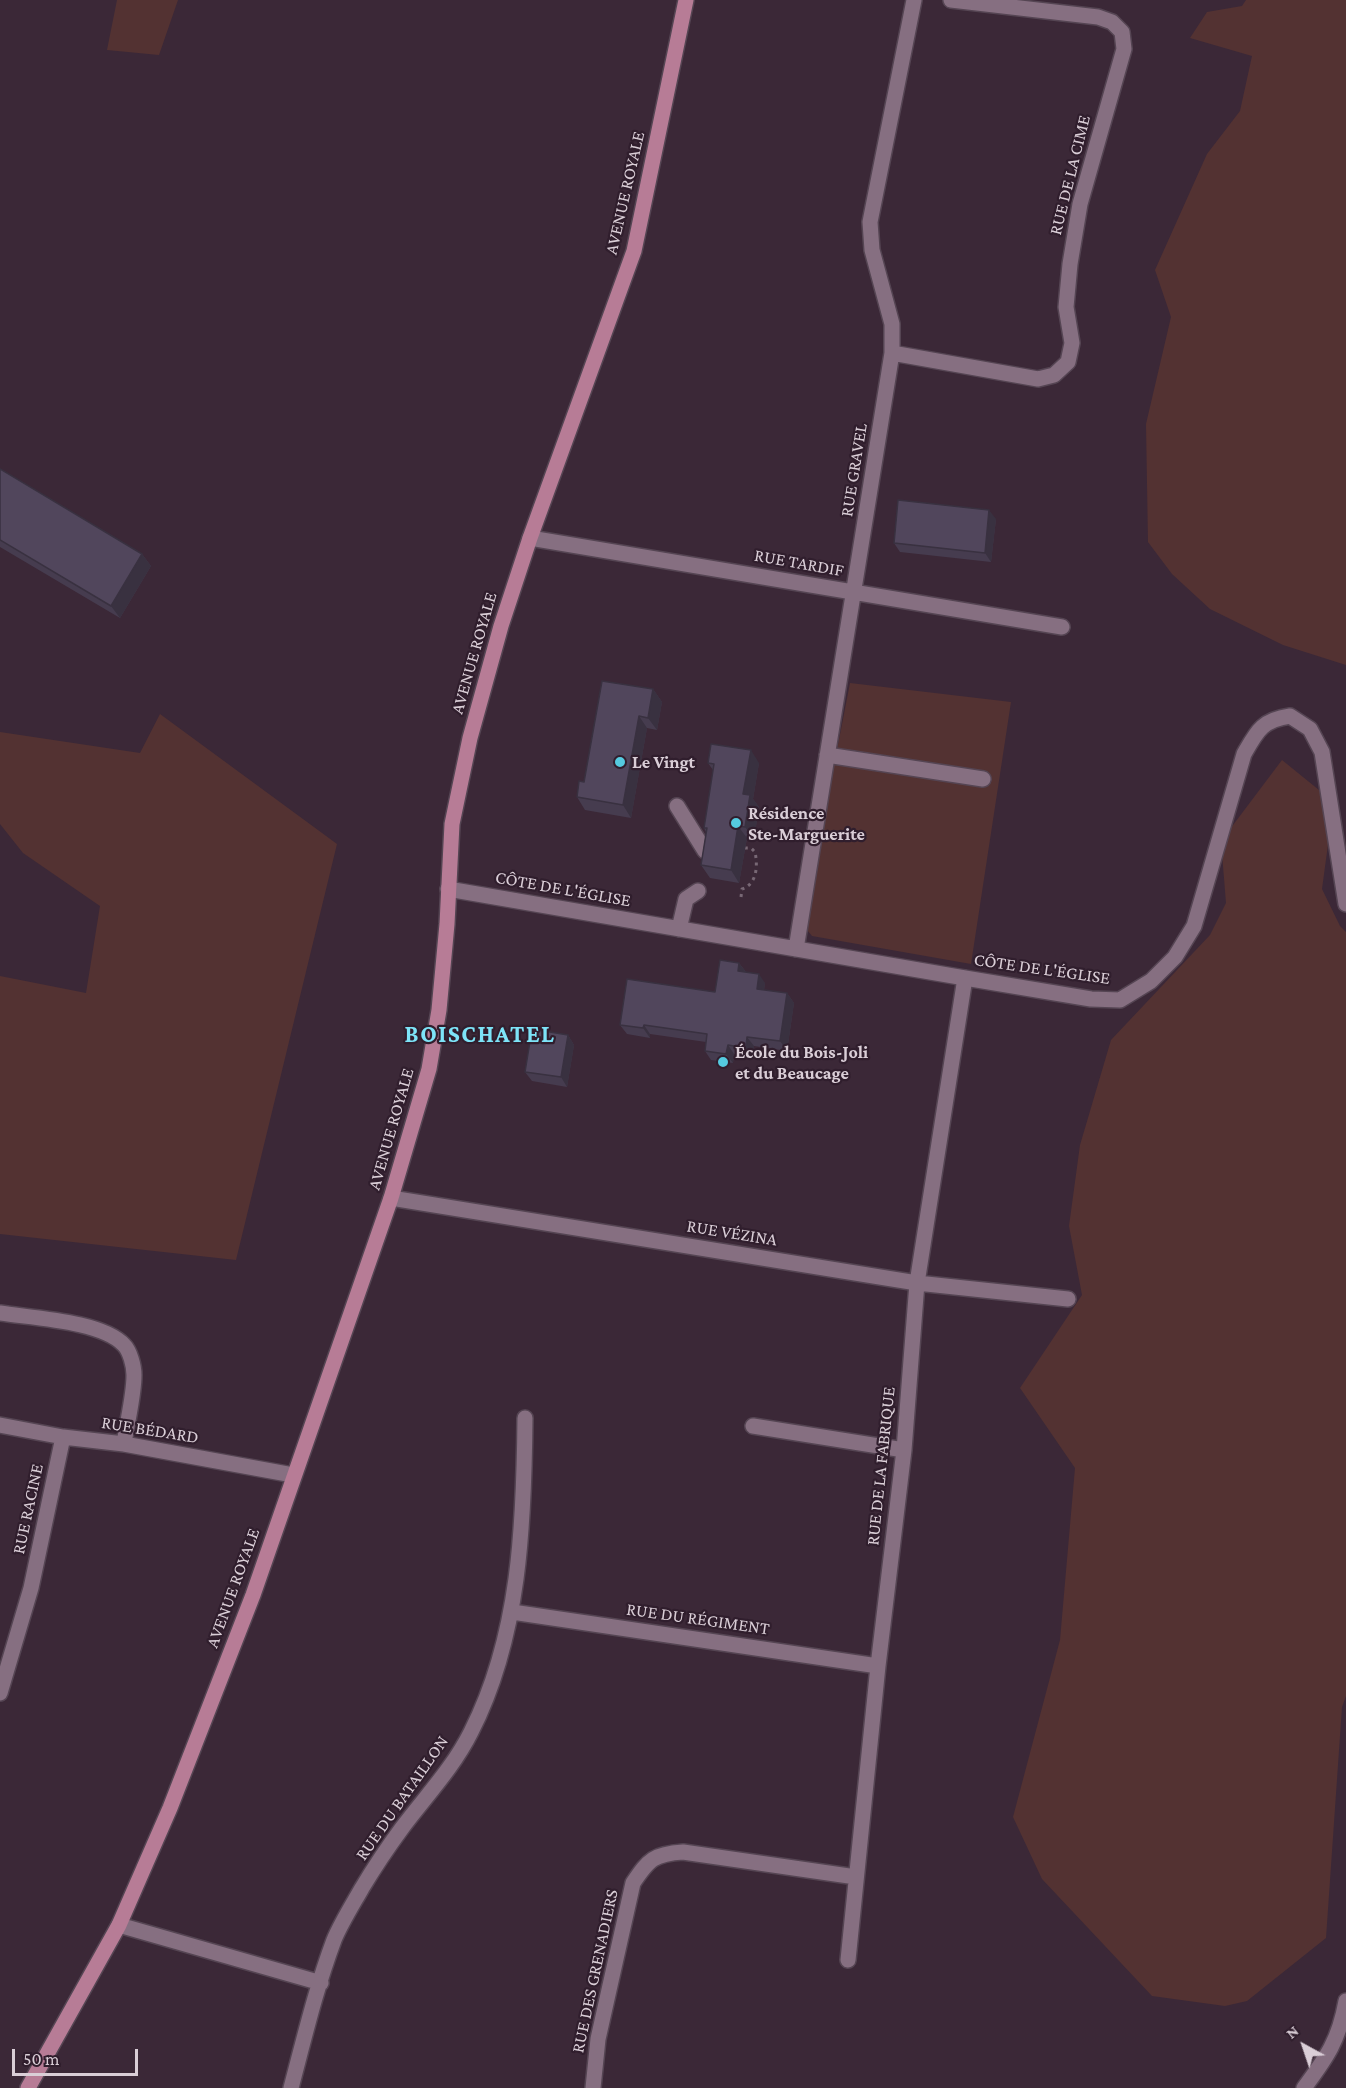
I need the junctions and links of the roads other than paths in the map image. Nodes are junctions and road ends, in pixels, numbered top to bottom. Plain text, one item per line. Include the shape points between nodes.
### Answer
1 (686, 0) edge
2 (914, 0) edge
3 (951, 0) edge
4 (892, 353) junction
5 (530, 538) junction
6 (854, 592) junction
7 (1062, 627) dead end
8 (828, 755) junction
9 (983, 779) dead end
10 (677, 806) dead end
11 (705, 852) edge
12 (448, 889) junction
13 (698, 891) dead end
14 (1346, 904) edge
15 (679, 929) junction
16 (796, 950) junction
17 (965, 978) junction
18 (391, 1198) junction
19 (917, 1283) junction
20 (1068, 1299) dead end
21 (0, 1313) edge
22 (525, 1418) dead end
23 (0, 1425) edge
24 (753, 1426) dead end
25 (63, 1437) junction
26 (124, 1444) junction
27 (904, 1449) junction
28 (293, 1475) junction
29 (512, 1611) junction
30 (878, 1666) junction
31 (0, 1693) edge
32 (856, 1877) junction
33 (119, 1925) junction
34 (849, 1960) dead end
35 (321, 1983) junction
36 (1346, 2001) edge
37 (28, 2088) edge
38 (291, 2088) edge
39 (592, 2088) edge
40 (1304, 2088) edge

1 - 5 main road, AVENUE ROYALE via 634,251
2 - 4 street, RUE GRAVEL via 870,222 872,250 892,324
3 - 4 street, RUE DE LA CIME via 1098,17 1112,22 1122,32 1124,50 1080,204 1066,307 1072,343 1068,362 1054,375 1038,379
4 - 6 street, RUE GRAVEL
5 - 6 street, RUE TARDIF
5 - 12 main road, AVENUE ROYALE via 470,738 452,824
6 - 7 street, RUE TARDIF
6 - 8 street, RUE GRAVEL
8 - 9 street
8 - 16 street, RUE GRAVEL
10 - 11 street
12 - 15 street, CÔTE DE L'ÉGLISE
12 - 18 main road, AVENUE ROYALE via 439,1010 429,1069
13 - 15 street via 686,899
14 - 17 street, CÔTE DE L'ÉGLISE via 1322,752 1310,729 1290,716 1273,718 1256,733 1244,754 1194,926 1175,957 1151,981 1120,1000 1091,999
15 - 16 street, CÔTE DE L'ÉGLISE
16 - 17 street, CÔTE DE L'ÉGLISE
17 - 19 street, RUE DE LA FABRIQUE
18 - 19 street, RUE VÉZINA
18 - 28 main road, AVENUE ROYALE
19 - 20 street, RUE VÉZINA
19 - 27 street, RUE DE LA FABRIQUE
21 - 26 street via 88,1326 110,1334 125,1346 134,1374
22 - 29 street, RUE DU BATAILLON via 524,1501
23 - 25 street, RUE BÉDARD
24 - 27 street
25 - 26 street, RUE BÉDARD
25 - 31 street, RUE RACINE via 31,1588
26 - 28 street, RUE BÉDARD
27 - 30 street, RUE DE LA FABRIQUE
28 - 33 main road, AVENUE ROYALE via 201,1731
29 - 30 street, RUE DU RÉGIMENT
29 - 35 street, RUE DU BATAILLON via 497,1668 471,1732 447,1772 362,1888 335,1939
30 - 32 street, RUE DE LA FABRIQUE
32 - 34 street, RUE DE LA FABRIQUE
32 - 39 street, RUE DES GRENADIERS via 683,1852 662,1853 644,1866 633,1884 598,2039
33 - 35 street
33 - 37 main road, AVENUE ROYALE
35 - 38 street, RUE DU BATAILLON
36 - 40 street via 1329,2055

